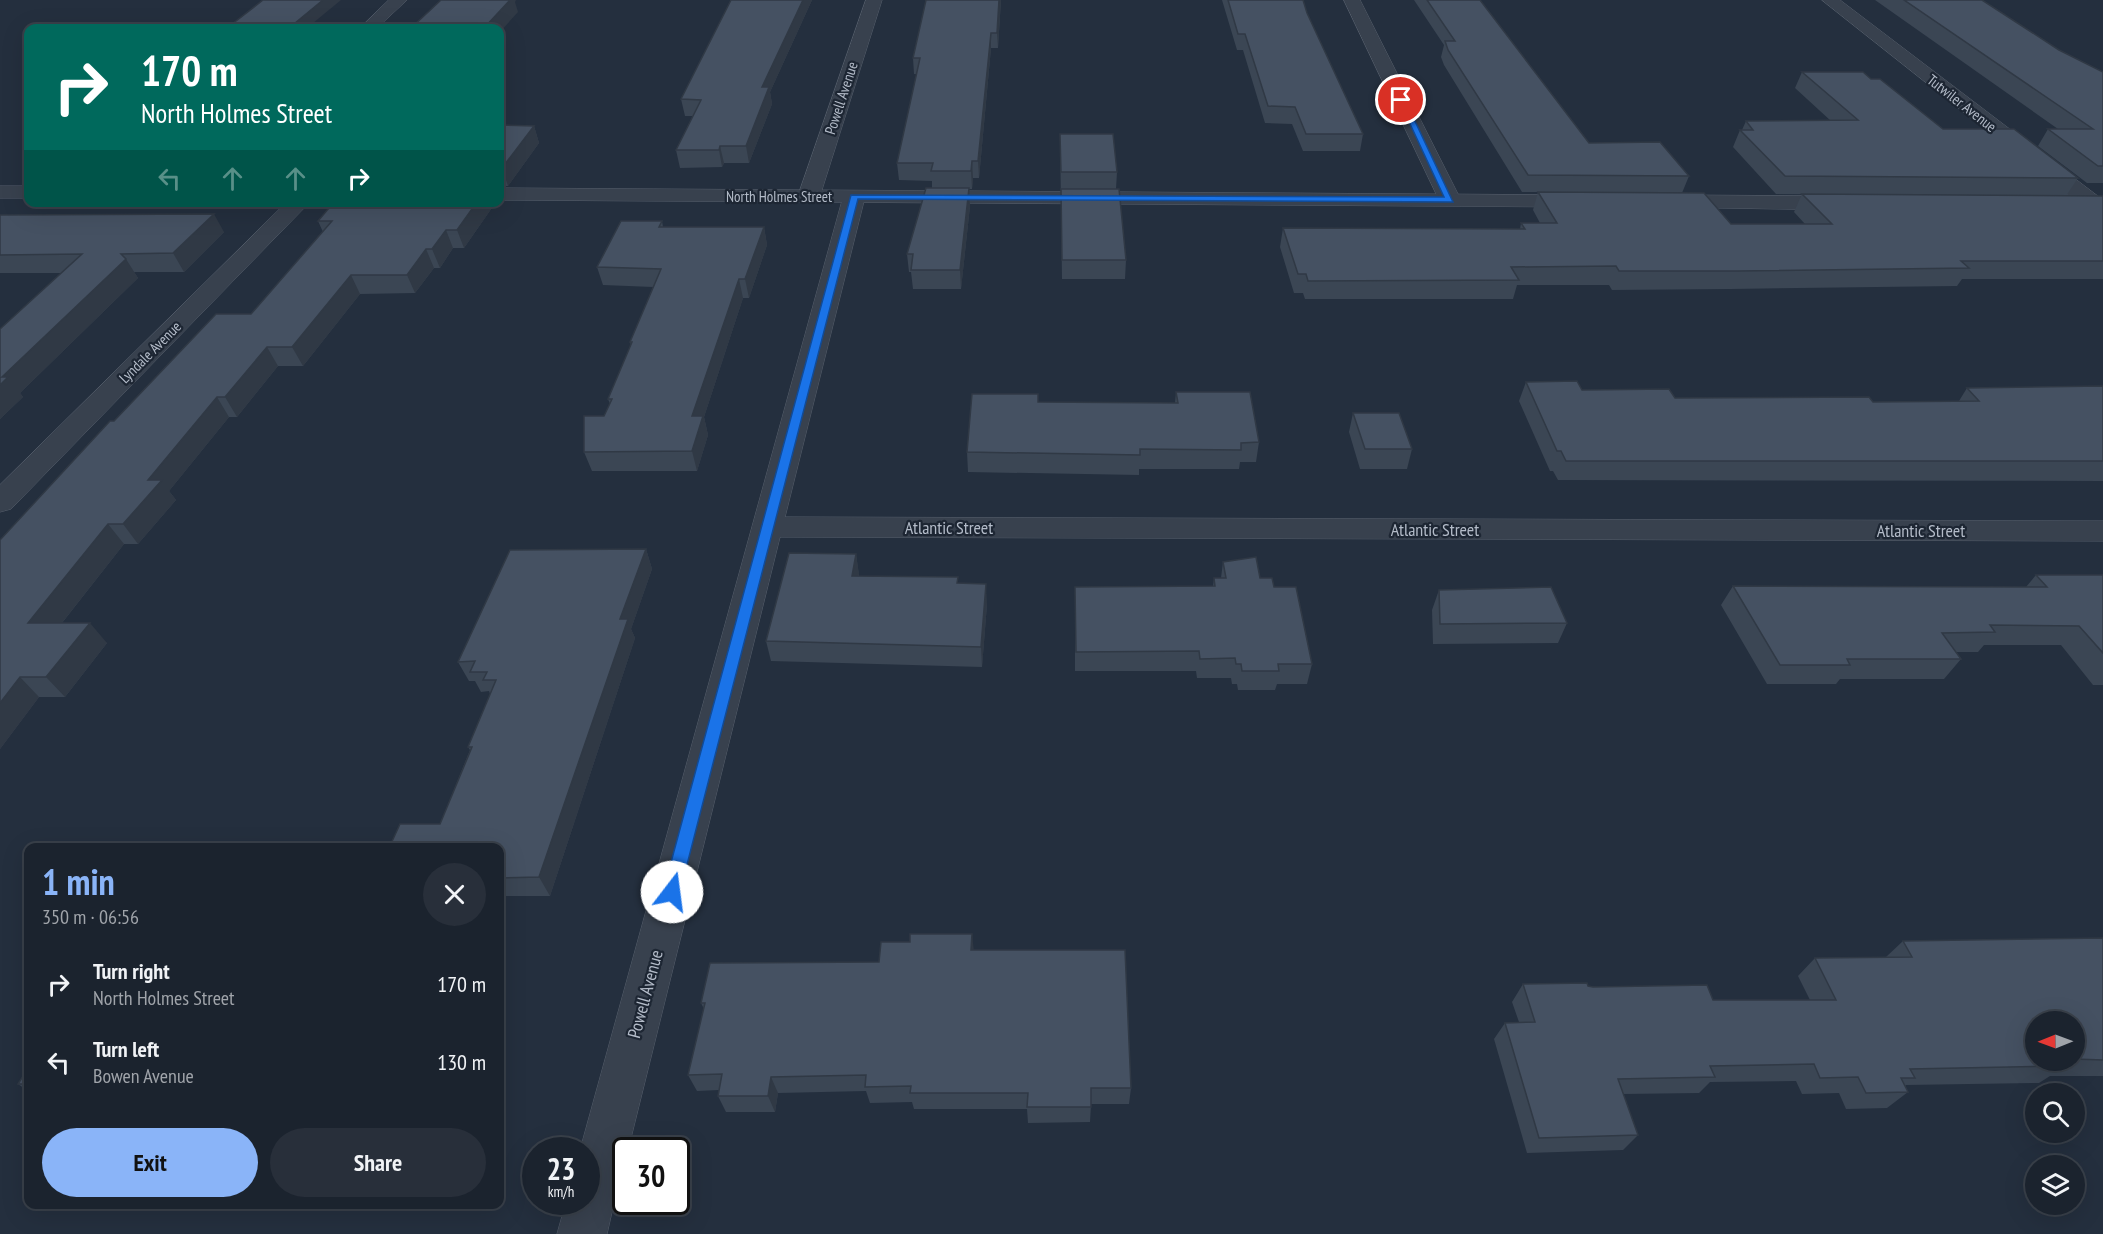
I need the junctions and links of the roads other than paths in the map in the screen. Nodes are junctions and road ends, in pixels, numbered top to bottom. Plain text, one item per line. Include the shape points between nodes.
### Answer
1 (399, 0) edge
2 (874, 0) edge
3 (1352, 0) edge
4 (1830, 0) edge
5 (372, 24) edge
6 (0, 192) edge
7 (24, 192) edge
8 (504, 194) edge
9 (809, 196) junction
10 (854, 197) junction
11 (1450, 200) junction
12 (1605, 201) edge
13 (1641, 202) edge
14 (1868, 203) edge
15 (2059, 205) edge
16 (2099, 205) edge
17 (295, 207) edge
18 (0, 502) edge
19 (767, 527) junction
20 (2103, 531) edge
21 (582, 1234) edge

1 - 5 street
2 - 9 street, Powell Avenue
3 - 11 street
4 - 16 street, Tutwiler Avenue
6 - 7 street
8 - 9 street, North Holmes Street
9 - 10 street, North Holmes Street
10 - 11 street, North Holmes Street
10 - 19 street, Powell Avenue
11 - 12 street, North Holmes Street
13 - 14 street
15 - 16 street
17 - 18 street, Lyndale Avenue
19 - 20 street, Atlantic Street
19 - 21 street, Powell Avenue

